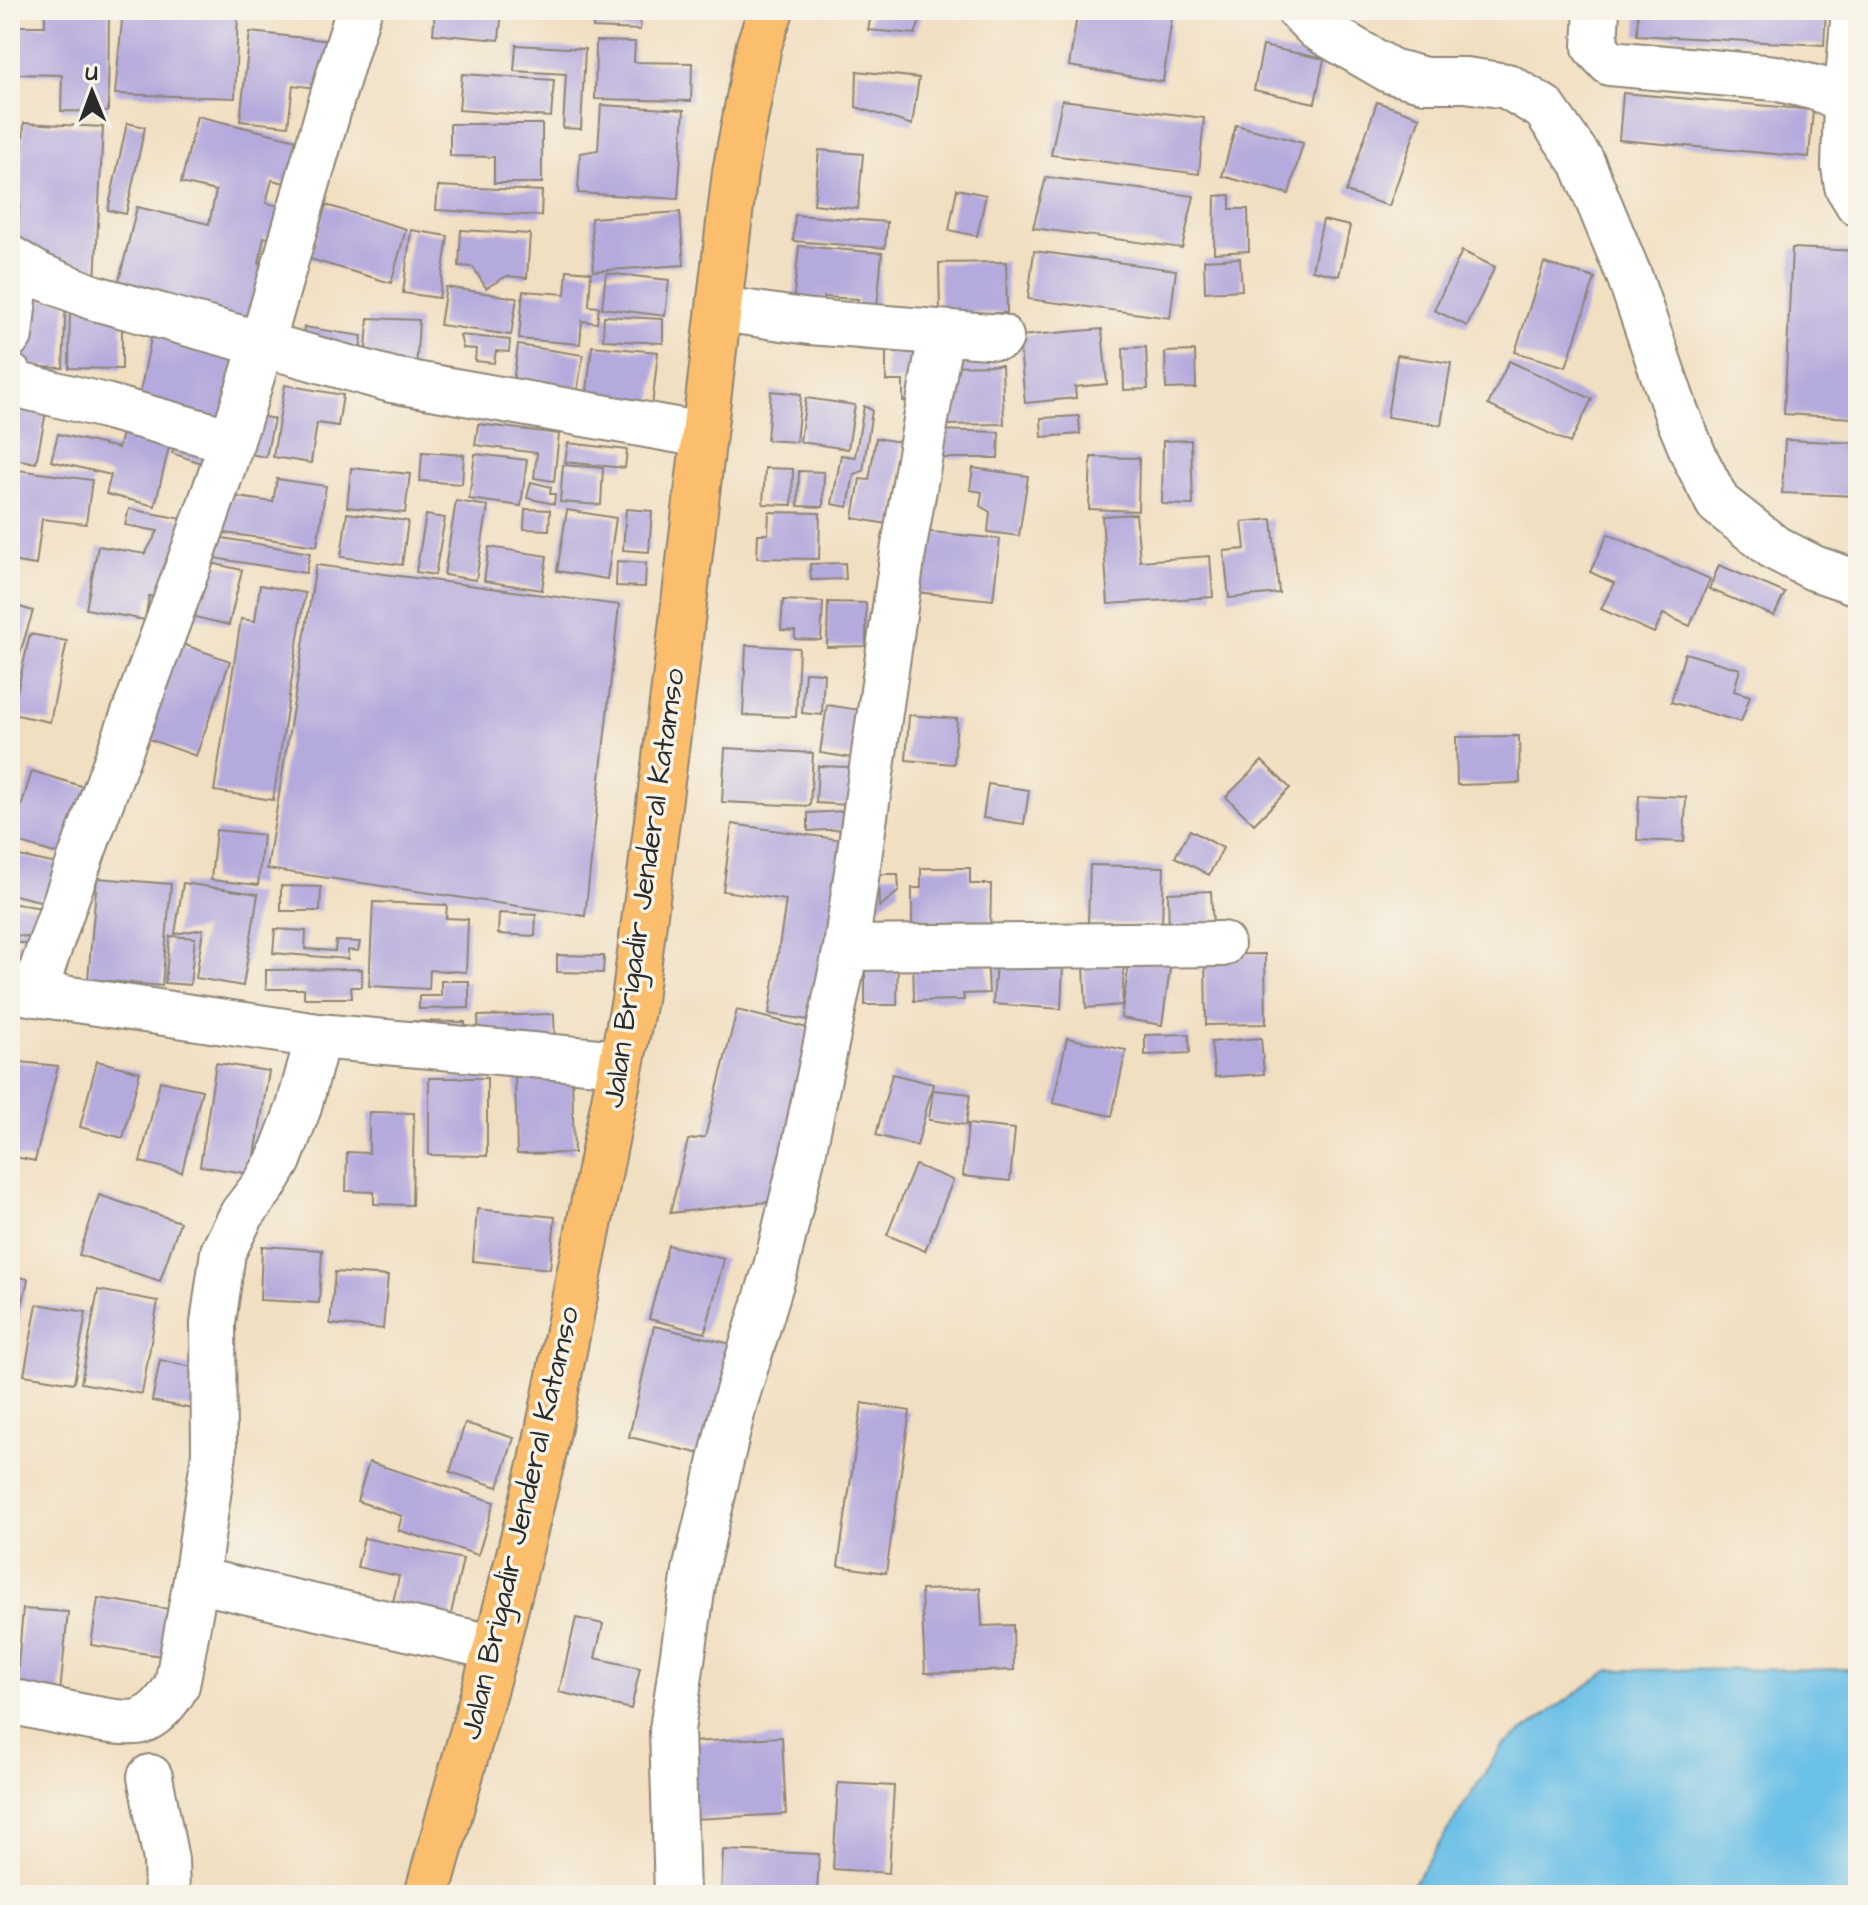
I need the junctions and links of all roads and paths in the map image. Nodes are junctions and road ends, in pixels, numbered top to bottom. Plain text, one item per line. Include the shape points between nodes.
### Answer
1 (359, 10) edge
2 (771, 10) edge
3 (1299, 10) edge
4 (1597, 10) edge
5 (1854, 10) edge
6 (1852, 104) edge
7 (1858, 204) edge
8 (14, 261) edge
9 (721, 309) junction
10 (941, 334) junction
11 (10, 335) edge
12 (1001, 337) dead end
13 (262, 345) junction
14 (10, 376) edge
15 (703, 435) junction
16 (232, 441) junction
17 (1858, 583) edge
18 (1222, 944) dead end
19 (846, 948) junction
20 (22, 992) edge
21 (318, 1036) junction
22 (621, 1063) junction
23 (196, 1580) junction
24 (496, 1648) junction
25 (10, 1701) edge
26 (150, 1777) dead end
27 (167, 1895) edge
28 (427, 1895) edge
29 (677, 1895) edge

1 - 13 street
2 - 9 main road, Jalan Brigadir Jenderal Katamso via 759,45 735,172
3 - 17 street via 1317,28 1391,71 1425,80 1507,86 1544,108 1582,162 1630,278 1676,412 1718,503 1775,548
4 - 6 street via 1595,47 1610,63 1775,78
5 - 6 street
6 - 7 street via 1844,167
8 - 11 street
8 - 13 street via 92,297
9 - 10 street
9 - 15 main road, Jalan Brigadir Jenderal Katamso
10 - 12 street
10 - 19 street via 903,552
13 - 15 street via 392,380
13 - 16 street
14 - 16 street via 22,386
15 - 22 main road, Jalan Brigadir Jenderal Katamso via 634,1000
16 - 20 street via 119,760
18 - 19 street
19 - 29 street via 776,1267 734,1405 695,1571 672,1730
20 - 21 street
21 - 22 street
21 - 23 street via 279,1160 223,1252 213,1323 214,1453
22 - 24 main road, Jalan Brigadir Jenderal Katamso via 542,1461
23 - 24 street
23 - 25 street via 177,1685 170,1698 140,1721
24 - 28 main road, Jalan Brigadir Jenderal Katamso
26 - 27 street via 166,1860

